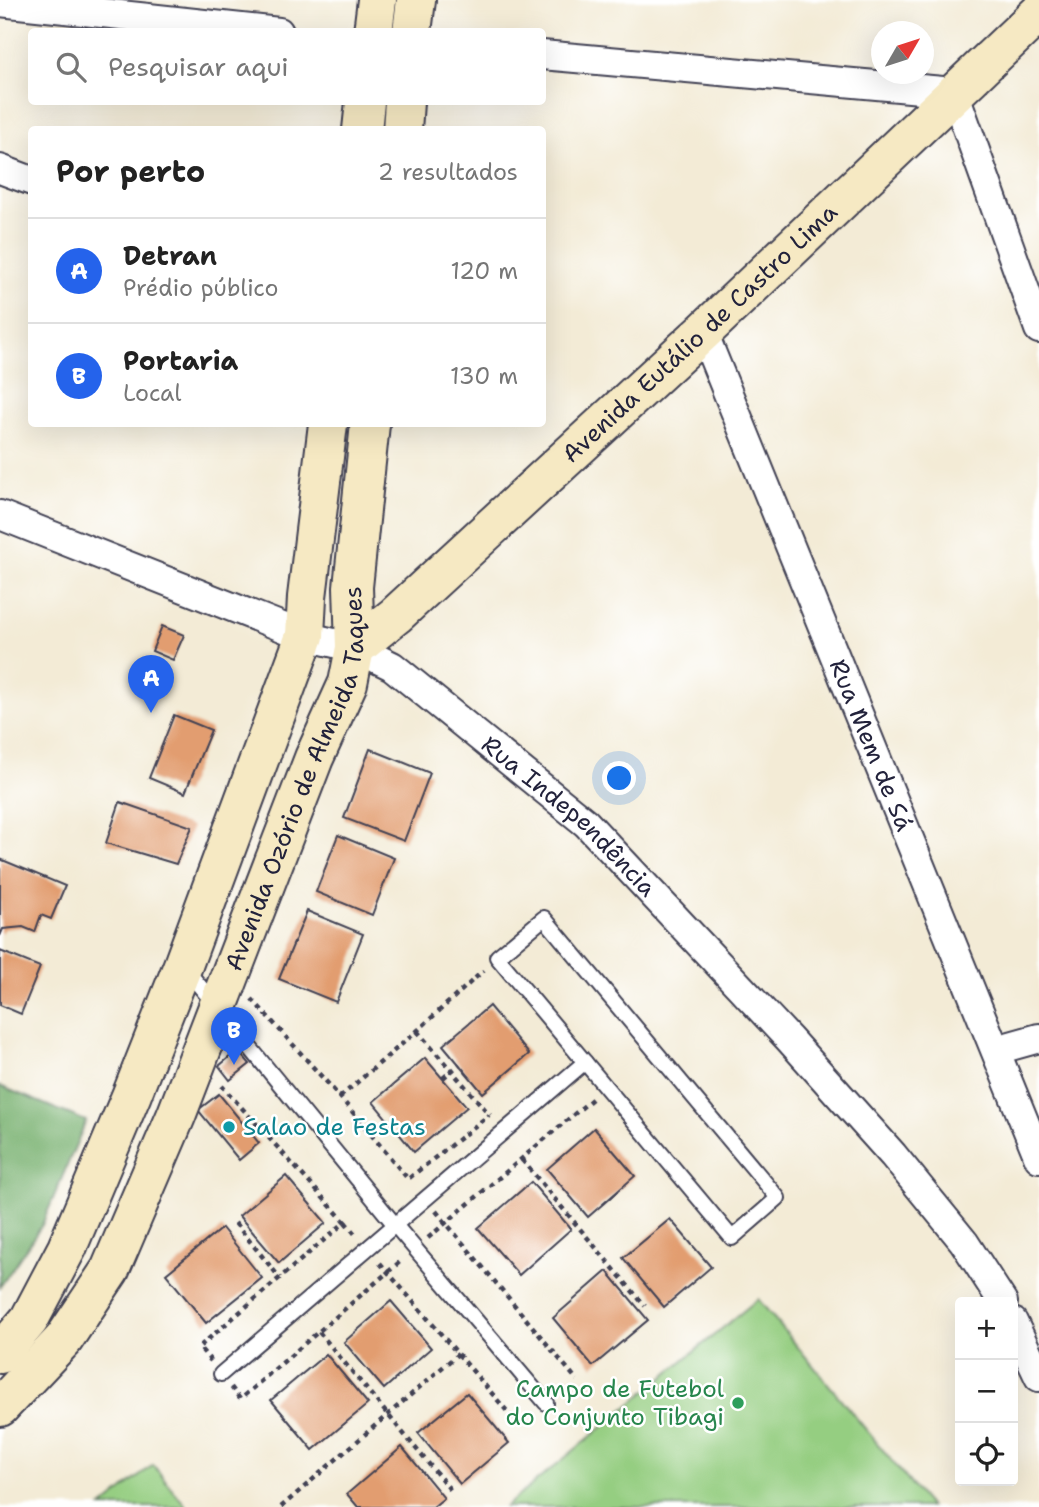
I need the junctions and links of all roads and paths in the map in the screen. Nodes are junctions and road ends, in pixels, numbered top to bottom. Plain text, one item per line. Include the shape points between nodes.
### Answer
1 (377, 0) edge
2 (416, 0) edge
3 (0, 2) edge
4 (1039, 13) edge
5 (242, 28) edge
6 (374, 28) edge
7 (412, 28) edge
8 (546, 55) edge
9 (954, 92) junction
10 (365, 105) edge
11 (404, 105) edge
12 (362, 126) edge
13 (401, 126) edge
14 (0, 169) edge
15 (28, 179) edge
16 (1039, 329) edge
17 (703, 332) junction
18 (328, 427) edge
19 (370, 427) edge
20 (0, 515) edge
21 (305, 636) junction
22 (355, 648) junction
23 (497, 957) junction
24 (183, 965) junction
25 (224, 990) junction
26 (417, 1031) junction
27 (1039, 1038) edge
28 (996, 1050) junction
29 (198, 1060) junction
30 (585, 1062) junction
31 (460, 1064) dead end
32 (451, 1071) junction
33 (443, 1078) dead end
34 (606, 1088) junction
35 (340, 1097) junction
36 (500, 1107) dead end
37 (490, 1115) junction
38 (504, 1131) junction
39 (1039, 1157) edge
40 (522, 1160) junction
41 (235, 1223) dead end
42 (395, 1225) junction
43 (280, 1278) junction
44 (1000, 1297) edge
45 (645, 1306) dead end
46 (1023, 1325) edge
47 (319, 1332) junction
48 (0, 1354) edge
49 (458, 1354) junction
50 (221, 1374) junction
51 (1039, 1377) edge
52 (577, 1380) dead end
53 (546, 1403) dead end
54 (0, 1407) edge
55 (388, 1416) junction
56 (519, 1425) dead end
57 (453, 1493) dead end
58 (281, 1507) edge

1 - 6 street
2 - 7 street
3 - 5 street
4 - 9 street, Avenida Eutálio de Castro Lima
8 - 9 street
9 - 16 street
9 - 17 street, Avenida Eutálio de Castro Lima
10 - 12 street
11 - 13 street
14 - 15 street
17 - 22 street, Avenida Eutálio de Castro Lima
17 - 28 street, Rua Mem de Sá
18 - 21 street, Avenida Ozório de Almeida Taques
19 - 22 street, Avenida Ozório de Almeida Taques via 353,587
20 - 21 street, Rua Independência
21 - 22 street, Rua Independência
21 - 24 street, Avenida Ozório de Almeida Taques
22 - 25 street, Avenida Ozório de Almeida Taques via 348,682
22 - 44 street, Rua Independência via 392,666 586,823 894,1155 964,1242
23 - 26 path
23 - 30 lane
23 - 34 lane via 544,918 778,1198 732,1238
24 - 25 lane
24 - 48 street, Avenida Ozório de Almeida Taques via 67,1248 29,1320
25 - 29 street, Avenida Ozório de Almeida Taques
25 - 35 path
25 - 42 lane via 250,1051
26 - 32 path
26 - 35 path
27 - 28 street
28 - 39 street, Rua Mem de Sá
29 - 43 path via 345,1222
29 - 54 street, Avenida Ozório de Almeida Taques via 110,1270 64,1339
30 - 34 lane
30 - 38 lane
31 - 32 path
32 - 33 path
32 - 37 path
34 - 40 path
35 - 37 path via 408,1179
36 - 37 path
37 - 38 path
38 - 42 lane
40 - 45 path
40 - 52 path via 446,1222
41 - 43 path
42 - 50 lane
42 - 53 lane
43 - 50 path via 199,1347
46 - 51 street
47 - 49 path via 387,1273
47 - 50 path via 240,1399
47 - 55 path
49 - 55 path
49 - 56 path
55 - 57 path
55 - 58 path

